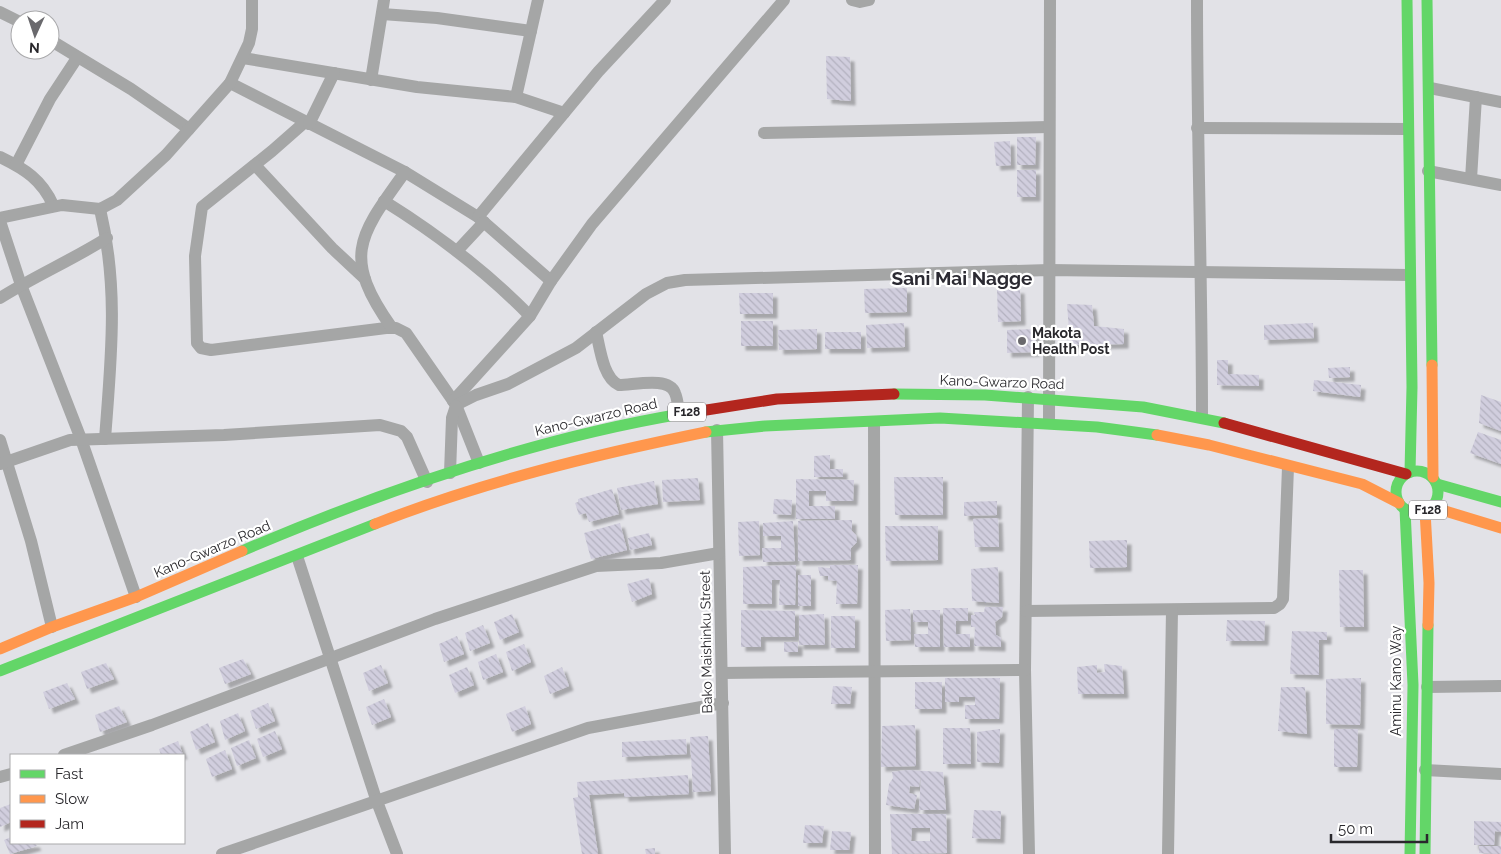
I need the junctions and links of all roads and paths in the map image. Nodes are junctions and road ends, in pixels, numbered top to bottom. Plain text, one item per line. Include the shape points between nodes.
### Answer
1 (252, 0) edge
2 (384, 0) edge
3 (538, 0) edge
4 (784, 0) edge
5 (852, 0) edge
6 (868, 0) edge
7 (1050, 0) edge
8 (1196, 0) edge
9 (1407, 0) edge
10 (1427, 0) edge
11 (662, 1) edge
12 (382, 14) junction
13 (532, 30) junction
14 (60, 46) edge
15 (78, 58) junction
16 (243, 58) junction
17 (334, 73) junction
18 (371, 80) junction
19 (230, 83) junction
20 (1430, 88) junction
21 (516, 97) junction
22 (1476, 97) junction
23 (1501, 102) edge
24 (564, 113) junction
25 (307, 123) junction
26 (1048, 127) junction
27 (1197, 128) junction
28 (189, 129) junction
29 (1408, 129) junction
30 (764, 133) dead end
31 (0, 157) edge
32 (16, 164) junction
33 (255, 165) junction
34 (1428, 171) junction
35 (405, 172) junction
36 (1471, 179) junction
37 (1501, 185) edge
38 (384, 201) junction
39 (53, 206) junction
40 (100, 209) junction
41 (0, 220) edge
42 (481, 220) junction
43 (107, 238) junction
44 (457, 251) junction
45 (1049, 270) junction
46 (1202, 274) junction
47 (1409, 276) junction
48 (365, 279) junction
49 (551, 281) junction
50 (20, 285) junction
51 (0, 298) edge
52 (530, 316) junction
53 (392, 328) junction
54 (596, 332) junction
55 (1028, 397) junction
56 (1049, 399) junction
57 (455, 404) junction
58 (679, 414) junction
59 (1202, 417) junction
60 (874, 422) junction
61 (1027, 422) junction
62 (1049, 423) junction
63 (717, 430) junction
64 (81, 439) junction
65 (105, 439) junction
66 (0, 440) edge
67 (3, 463) edge
68 (479, 463) junction
69 (1288, 467) junction
70 (450, 473) junction
71 (1408, 473) junction
72 (1435, 481) junction
73 (427, 482) junction
74 (1501, 502) edge
75 (1402, 506) junction
76 (1428, 509) junction
77 (1501, 528) edge
78 (719, 553) junction
79 (296, 556) junction
80 (136, 597) junction
81 (1172, 610) junction
82 (1026, 611) junction
83 (52, 627) junction
84 (0, 649) edge
85 (329, 657) junction
86 (874, 670) junction
87 (1025, 670) junction
88 (0, 671) edge
89 (722, 673) junction
90 (1501, 686) edge
91 (1427, 687) junction
92 (723, 703) junction
93 (67, 754) edge
94 (1425, 770) junction
95 (1501, 774) edge
96 (376, 799) junction
97 (244, 850) edge
98 (222, 854) edge
99 (397, 854) edge
100 (725, 854) edge
101 (875, 854) edge
102 (1029, 854) edge
103 (1168, 854) edge
104 (1410, 854) edge
105 (1425, 854) edge

1 - 16 street via 252,29
2 - 12 street
3 - 13 street
4 - 49 street via 592,224
5 - 6 street
7 - 26 street
8 - 27 street
9 - 29 main road
10 - 20 main road
11 - 24 street
12 - 13 street
12 - 18 street
13 - 21 street
14 - 15 street
15 - 28 street
15 - 32 street via 50,99
16 - 17 street
16 - 19 street
17 - 18 street
17 - 25 street
18 - 21 street
19 - 25 street
19 - 28 street
20 - 22 street
20 - 34 main road
21 - 24 street
22 - 23 street
22 - 36 street
24 - 42 street
25 - 33 street
25 - 35 street
26 - 30 street
26 - 45 street
27 - 29 street
27 - 46 street
28 - 40 street via 117,200
29 - 47 main road
31 - 32 street
32 - 39 street via 42,184
33 - 48 street
33 - 53 street via 208,201 200,212 195,256 196,337 199,346 211,350
34 - 36 street
34 - 72 main road
35 - 38 street
35 - 42 street
36 - 37 street
38 - 44 street
38 - 48 street via 372,218 362,242
39 - 40 street via 72,204
39 - 41 street
40 - 43 street
41 - 50 street
42 - 44 street
42 - 49 street
43 - 50 street
43 - 65 street via 113,305
44 - 52 street
45 - 46 street
45 - 54 street via 685,280 667,283 646,294
45 - 56 street
46 - 47 street
46 - 59 street
47 - 71 main road via 1412,387
48 - 53 street via 377,307
49 - 52 street
50 - 51 street
50 - 64 street
52 - 57 street
53 - 57 street via 406,333
54 - 57 street via 576,348 508,384
54 - 58 street via 613,382 670,385 675,392
55 - 56 main road, Kano-Gwarzo Road / F128
55 - 58 main road, Kano-Gwarzo Road / F128 via 822,395
55 - 61 street
56 - 59 main road, Kano-Gwarzo Road / F128 via 1142,407
56 - 62 street
57 - 68 street
57 - 70 street
58 - 68 main road, Kano-Gwarzo Road / F128 via 571,436
59 - 71 main road, Kano-Gwarzo Road / F128
60 - 61 main road, F128 via 940,418
60 - 63 main road, F128
60 - 86 street
61 - 62 main road, F128
61 - 82 street
62 - 69 main road, F128 via 1133,430 1209,445
63 - 78 street, Bako Maishinku Street
63 - 79 main road, F128 via 606,452 436,500
64 - 65 street
64 - 67 street
64 - 80 street
65 - 73 street via 380,425 401,431 407,437
66 - 67 street
67 - 83 street via 31,541
68 - 70 main road, Kano-Gwarzo Road / F128
69 - 75 main road, F128 via 1362,484
69 - 81 street via 1283,599 1280,604 1274,608
70 - 73 main road, Kano-Gwarzo Road / F128
71 - 72 main road, F128 via 1422,471
71 - 75 main road, F128 via 1396,487
72 - 74 main road, F128
72 - 76 main road, F128 via 1438,496
73 - 80 main road, Kano-Gwarzo Road / F128 via 248,549
75 - 76 main road, F128 via 1412,512
75 - 104 main road, Aminu Kano Way via 1410,593 1413,685
76 - 77 main road, F128
76 - 91 main road
78 - 85 street via 661,563 596,566
78 - 89 street, Bako Maishinku Street
79 - 85 street
79 - 88 main road, F128
80 - 83 main road, Kano-Gwarzo Road / F128
81 - 82 street
81 - 103 street
82 - 87 street
83 - 84 main road, Kano-Gwarzo Road / F128
85 - 93 street
85 - 96 street
86 - 87 street
86 - 89 street
86 - 101 street
87 - 102 street
89 - 92 street, Bako Maishinku Street
90 - 91 street
91 - 94 main road
92 - 96 street via 588,728
92 - 100 street, Bako Maishinku Street
94 - 95 street
94 - 105 main road
96 - 97 street
96 - 99 street
97 - 98 street

